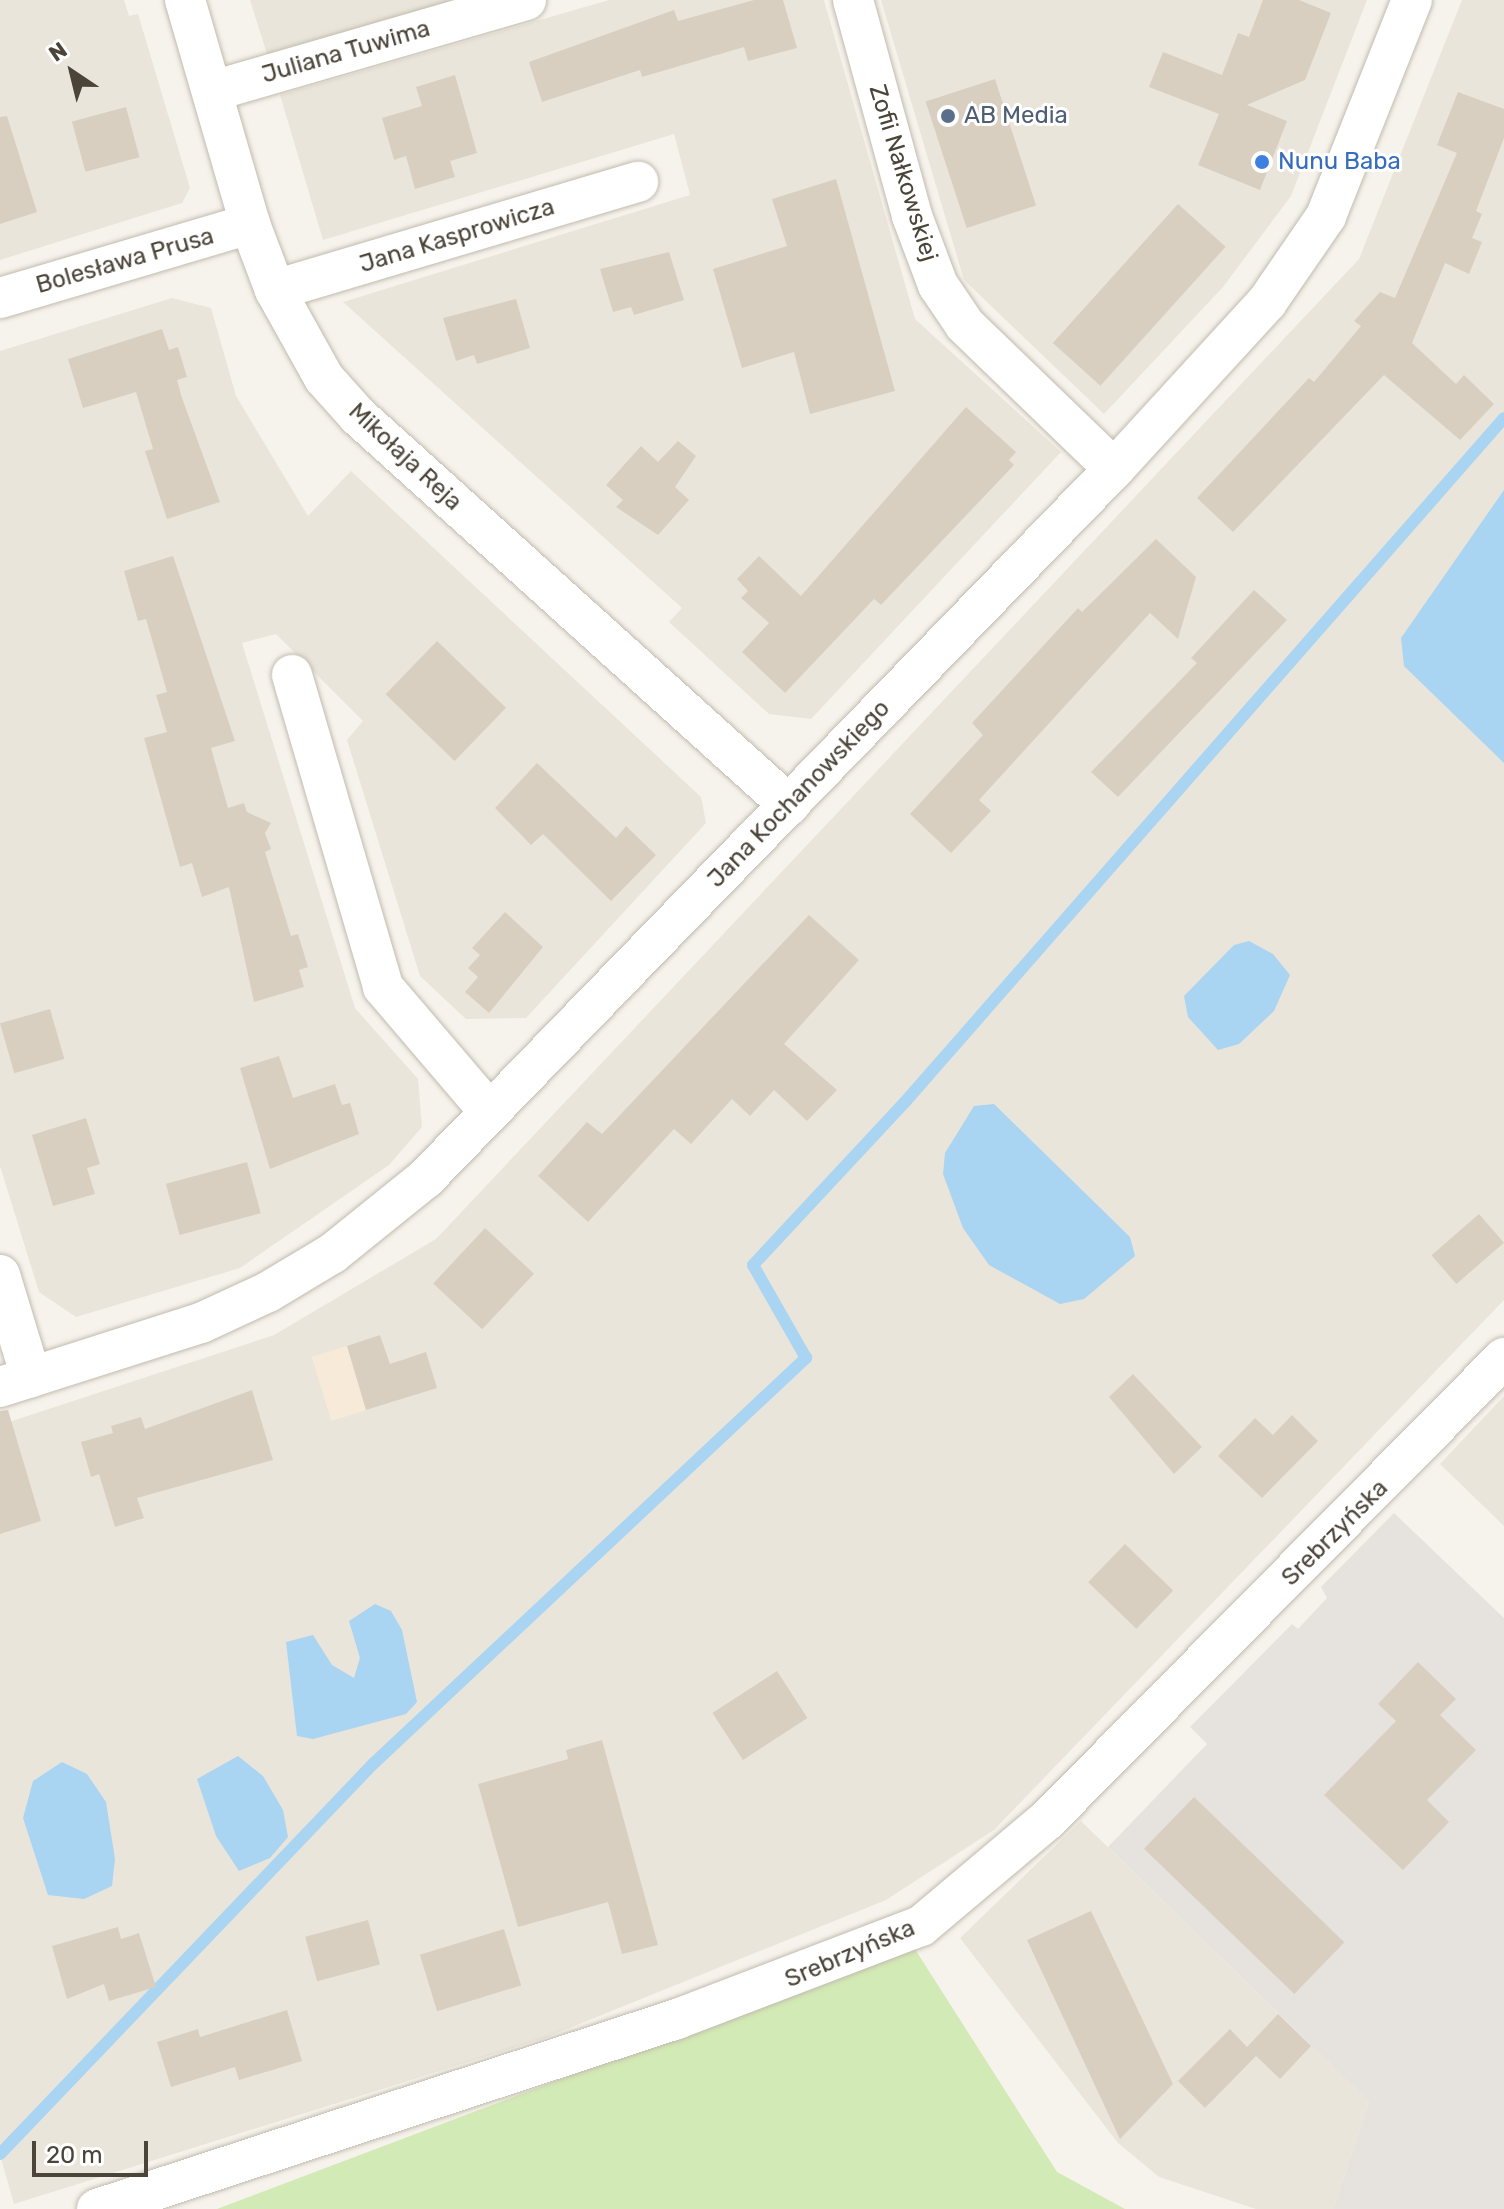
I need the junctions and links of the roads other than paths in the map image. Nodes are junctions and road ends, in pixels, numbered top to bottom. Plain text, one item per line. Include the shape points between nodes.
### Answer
1 (185, 0) edge
2 (526, 0) edge
3 (853, 0) edge
4 (1412, 0) edge
5 (213, 91) junction
6 (638, 182) dead end
7 (250, 224) junction
8 (275, 290) junction
9 (0, 298) edge
10 (1114, 469) junction
11 (292, 675) dead end
12 (789, 805) junction
13 (489, 1111) junction
14 (0, 1275) edge
15 (1504, 1358) edge
16 (16, 1382) edge
17 (97, 2209) edge

1 - 5 street, Mikołaja Reja
2 - 5 street, Juliana Tuwima
3 - 10 street, Zofii Nałkowskiej via 912,216 938,285 965,325
4 - 10 street, Jana Kochanowskiego via 1326,216 1267,302
5 - 7 street, Mikołaja Reja
6 - 8 street, Jana Kasprowicza
7 - 8 street, Mikołaja Reja
7 - 9 street, Bolesława Prusa
8 - 12 street, Mikołaja Reja via 324,378 358,416
10 - 12 street, Jana Kochanowskiego
11 - 13 street via 383,987
12 - 13 street, Jana Kochanowskiego
13 - 16 street, Jana Kochanowskiego via 381,1218 268,1292 201,1323
14 - 16 street
15 - 17 street, Srebrzyńska via 1047,1820 921,1926 677,2019

